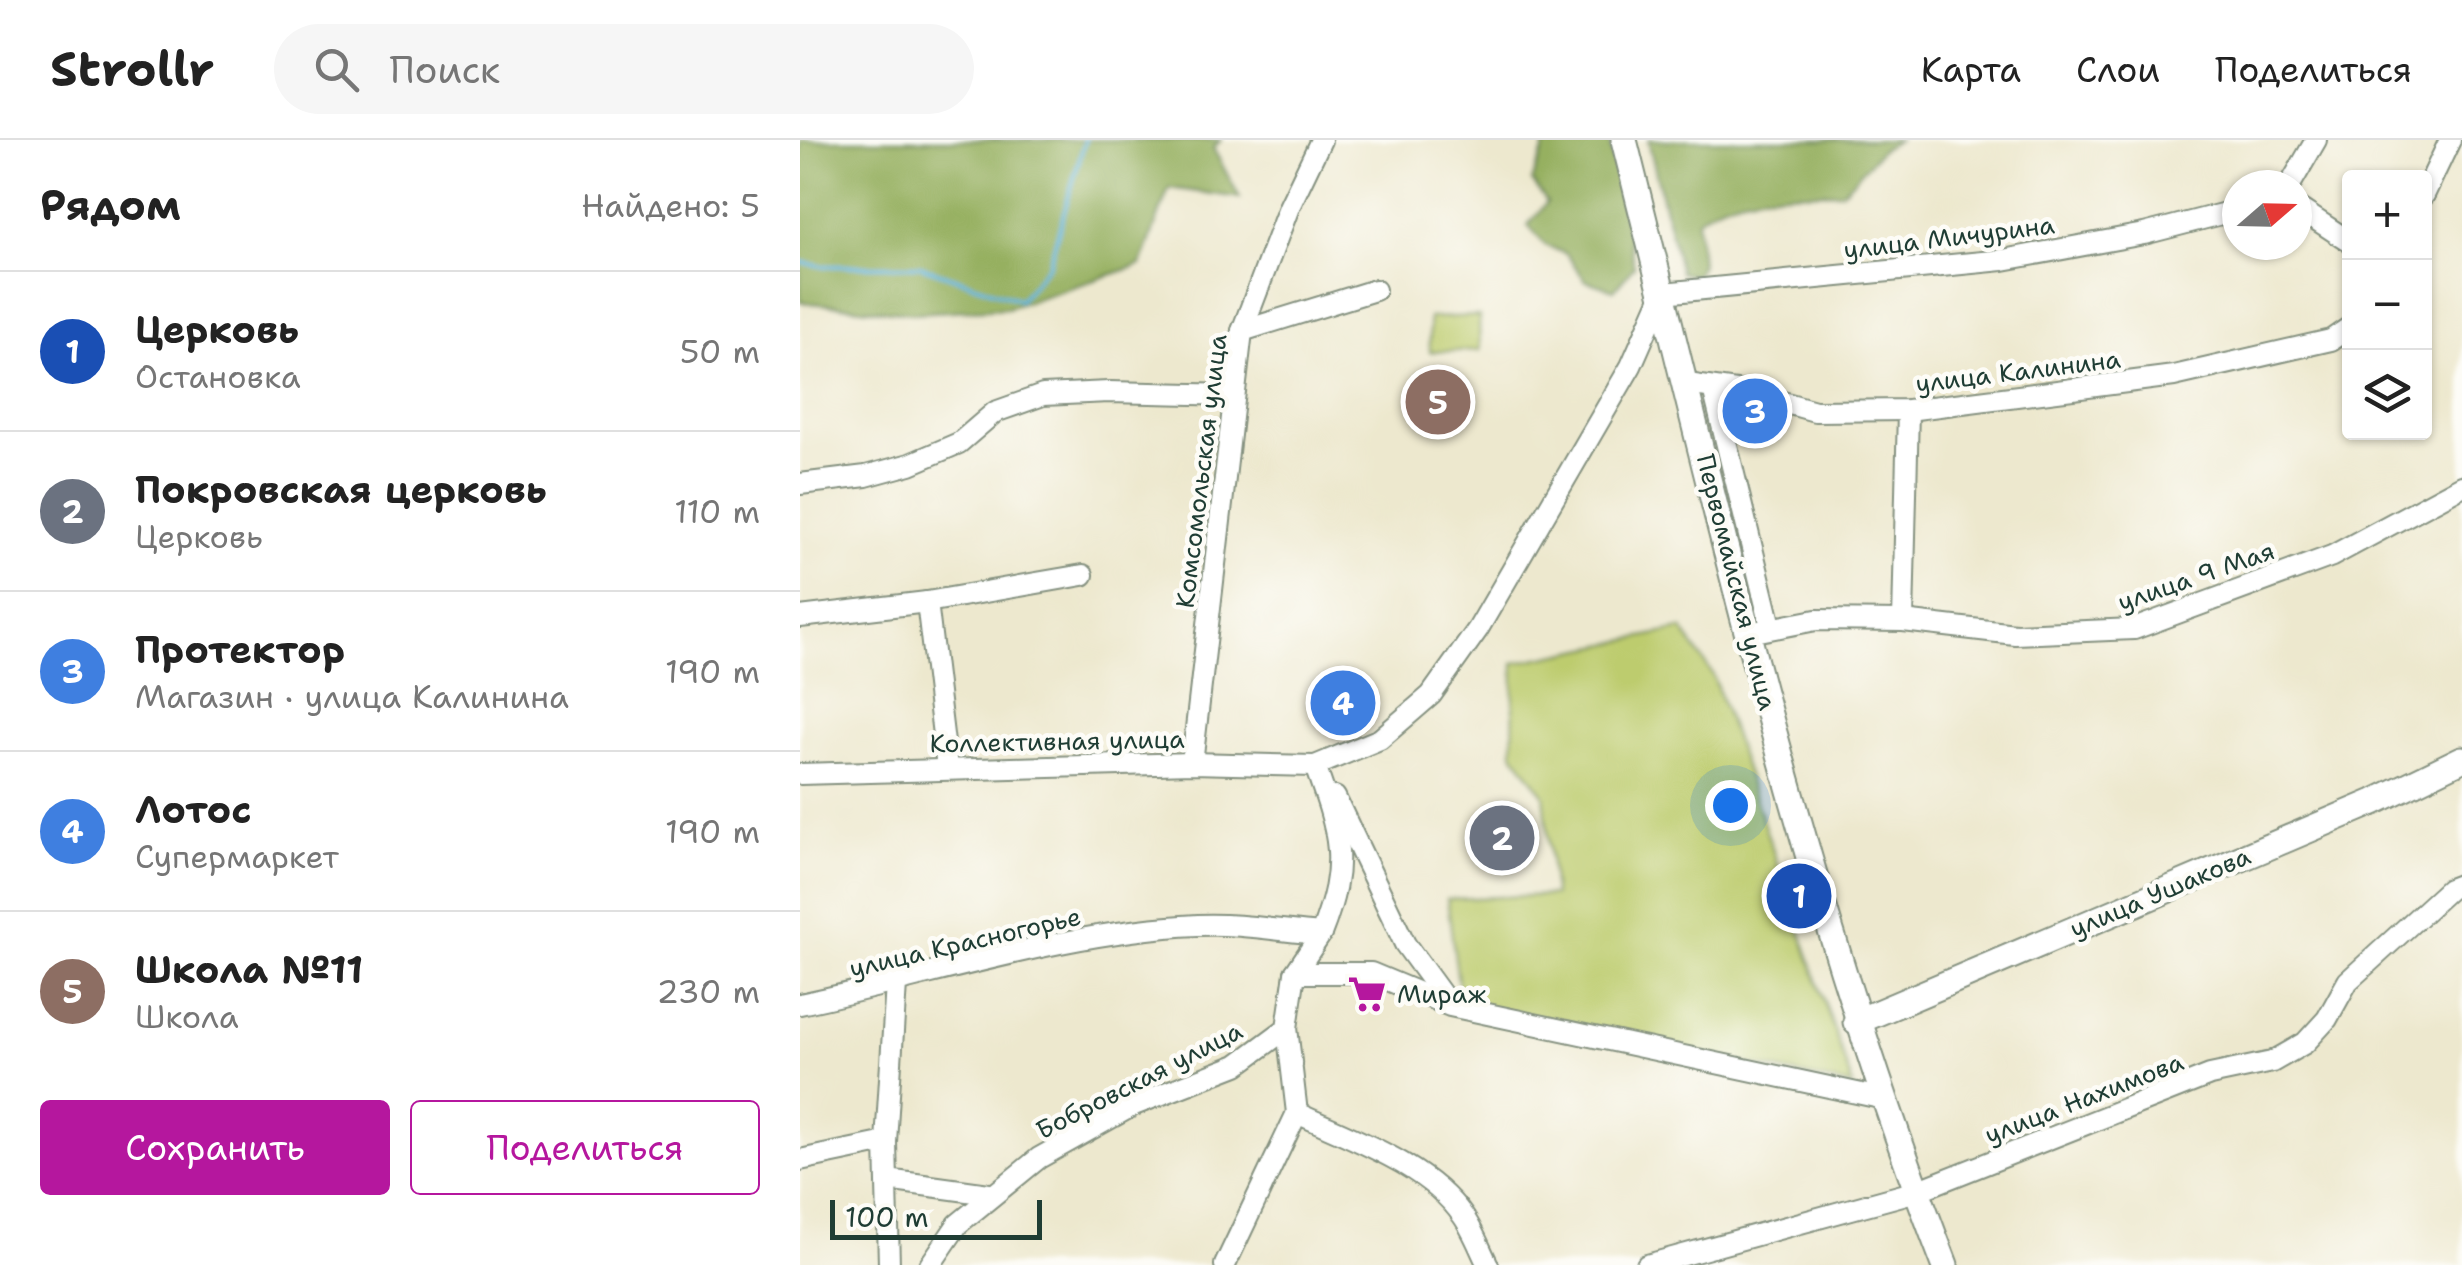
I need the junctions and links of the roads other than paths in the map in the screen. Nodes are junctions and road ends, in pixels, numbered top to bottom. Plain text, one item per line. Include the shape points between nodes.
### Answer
1 (1321, 140) edge
2 (2316, 140) edge
3 (2450, 140) edge
4 (1626, 149) edge
5 (2299, 170) edge
6 (2432, 178) edge
7 (2222, 214) edge
8 (2312, 217) edge
9 (2342, 237) edge
10 (1375, 290) dead end
11 (1663, 293) junction
12 (1242, 332) junction
13 (2342, 332) edge
14 (1700, 386) junction
15 (1234, 395) junction
16 (1908, 410) junction
17 (800, 484) edge
18 (2462, 486) edge
19 (1083, 575) dead end
20 (927, 602) junction
21 (800, 616) edge
22 (1903, 621) junction
23 (1760, 630) junction
24 (2462, 759) edge
25 (1192, 763) junction
26 (1315, 766) junction
27 (946, 768) junction
28 (800, 774) edge
29 (2462, 884) edge
30 (1321, 934) junction
31 (1295, 973) junction
32 (896, 984) junction
33 (800, 1004) edge
34 (1450, 1006) junction
35 (1856, 1022) junction
36 (1288, 1028) junction
37 (1885, 1100) junction
38 (1297, 1113) junction
39 (886, 1142) junction
40 (800, 1160) edge
41 (887, 1180) junction
42 (1917, 1190) junction
43 (989, 1194) junction
44 (889, 1265) edge
45 (930, 1265) edge
46 (1225, 1265) edge
47 (1488, 1265) edge
48 (1647, 1265) edge
49 (1945, 1265) edge

1 - 12 street, Комсомольская улица
2 - 5 street
3 - 6 street
4 - 11 main road, Первомайская улица
7 - 11 street, улица Мичурина via 2003,260
8 - 9 street
10 - 12 street
11 - 14 main road, Первомайская улица
11 - 26 street via 1631,366 1478,629 1431,695 1380,739
12 - 15 street, Комсомольская улица
13 - 16 street, улица Калинина via 2174,376
14 - 16 street, улица Калинина via 1815,411
14 - 23 main road, Первомайская улица
15 - 17 street via 1043,395 995,412 959,443 910,464
15 - 25 street, Комсомольская улица
16 - 22 street
18 - 22 street, улица 9 Мая via 2332,556 2134,629 2015,634
19 - 20 street
20 - 21 street
20 - 27 street
22 - 23 street, улица 9 Мая via 1816,620
23 - 35 main road, Первомайская улица
24 - 35 main road, улица Ушакова
25 - 26 street, Коллективная улица
25 - 27 street, Коллективная улица
26 - 30 street via 1337,828 1338,889
26 - 34 street via 1348,818 1405,944
27 - 28 street, Коллективная улица
29 - 42 street, улица Нахимова via 2448,889 2348,981 2305,1043 2272,1062 2210,1076
30 - 31 street
30 - 32 street, улица Красногорье via 1180,927 1048,944
31 - 34 street via 1371,973
31 - 36 street
32 - 33 street, улица Красногорье
32 - 39 street
34 - 37 street
35 - 37 main road, Первомайская улица
36 - 38 street
36 - 43 street, Бобровская улица via 1236,1065 1134,1105
37 - 42 main road, Первомайская улица
38 - 46 street
38 - 47 street via 1386,1154 1424,1180 1462,1214
39 - 40 street
39 - 41 street
41 - 43 street
41 - 44 street
42 - 48 street, улица Нахимова
42 - 49 main road, Первомайская улица
43 - 45 street, Бобровская улица

